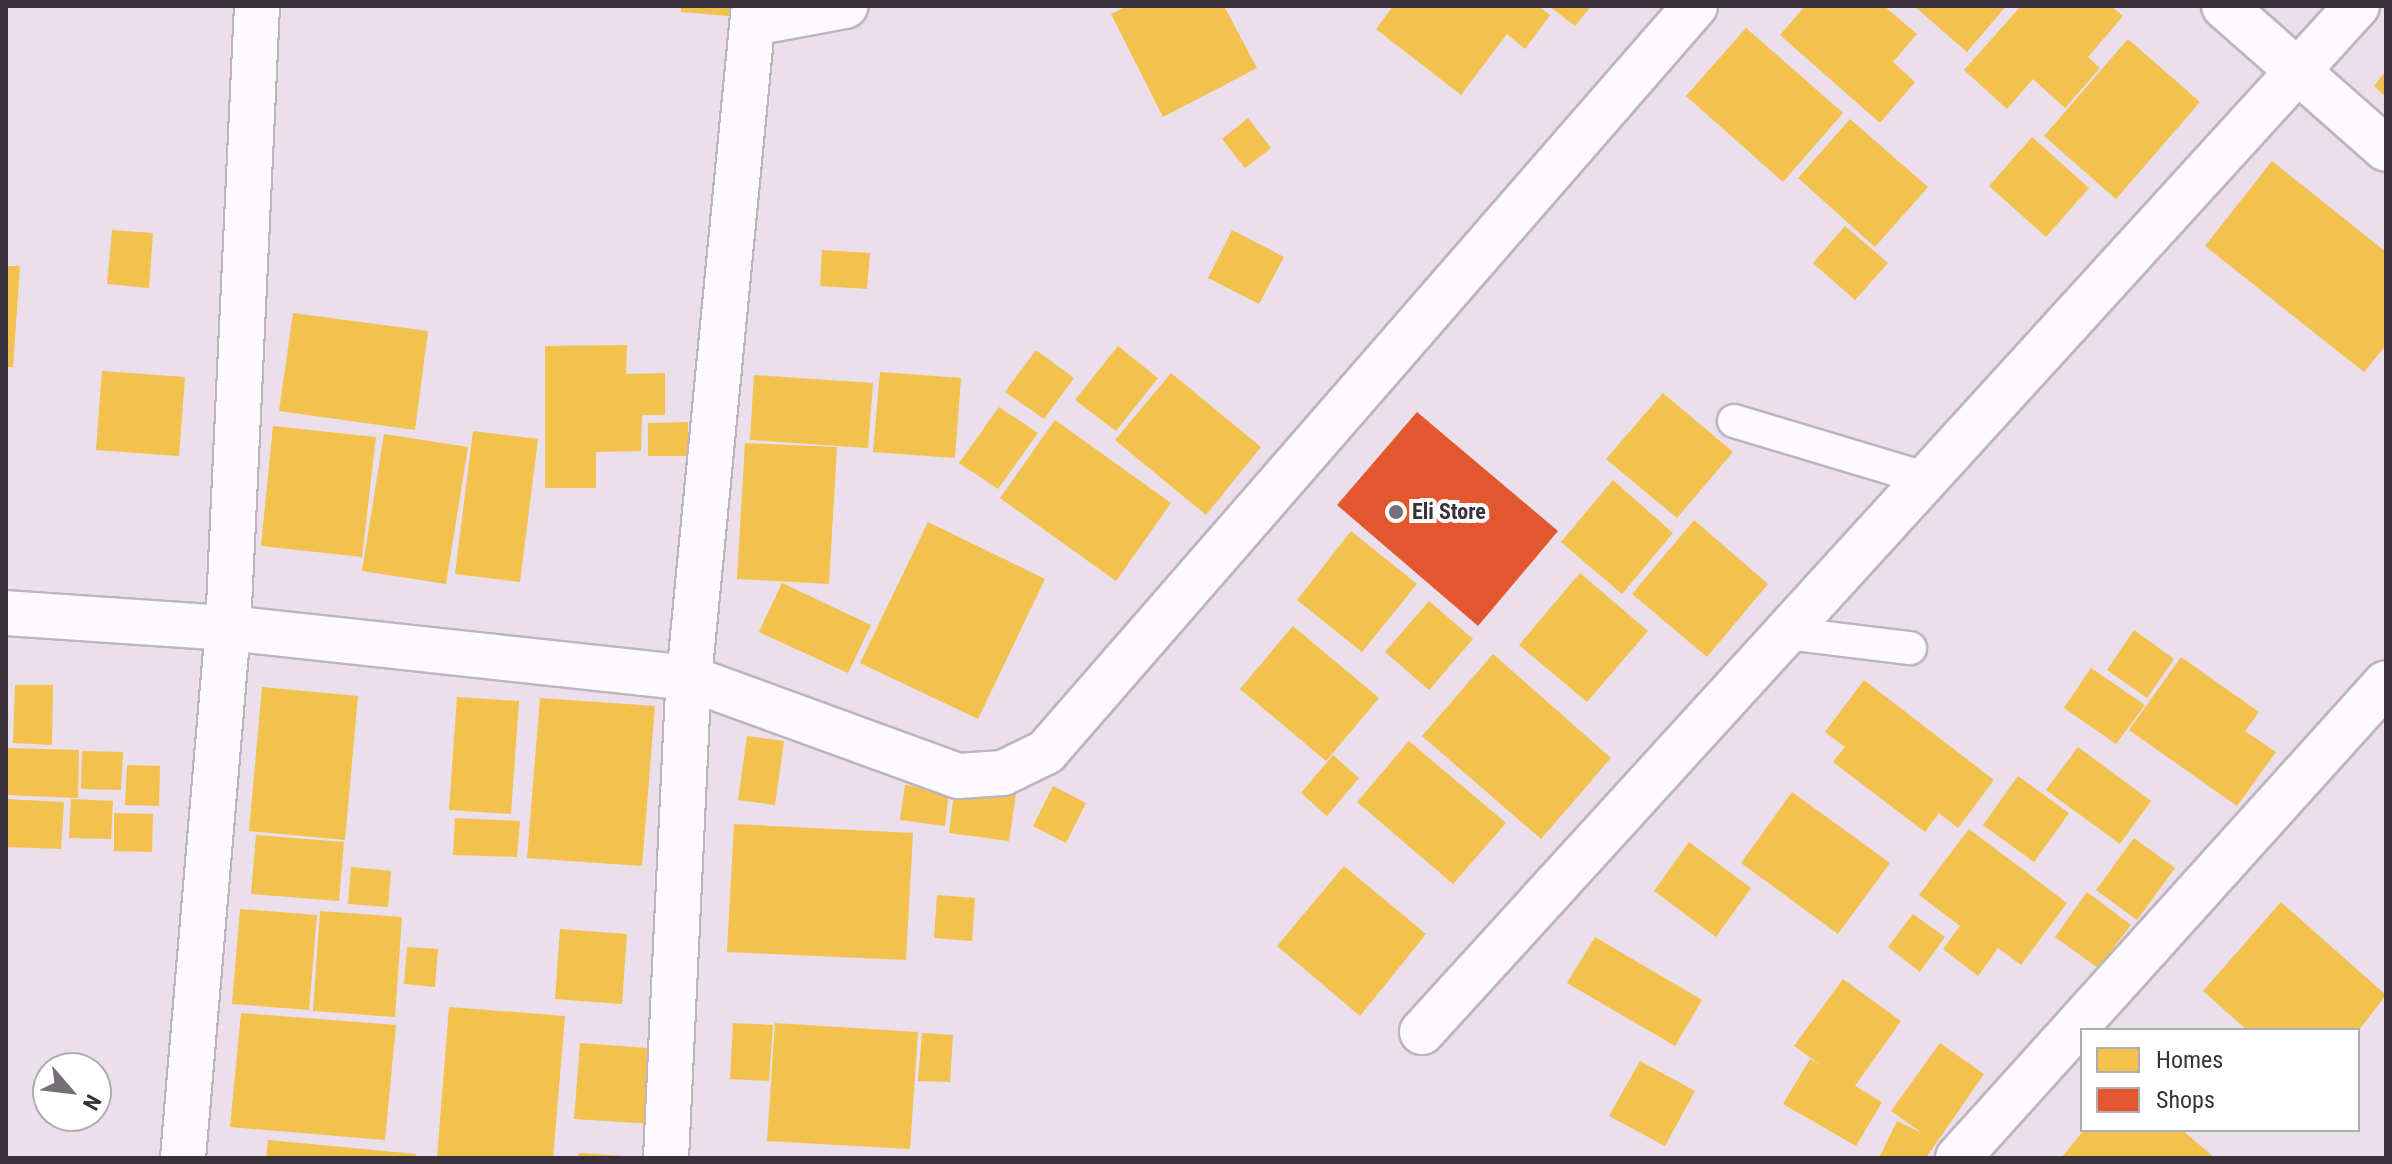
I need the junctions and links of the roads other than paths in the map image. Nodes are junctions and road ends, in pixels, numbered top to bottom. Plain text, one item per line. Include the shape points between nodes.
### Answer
1 (257, 6) edge
2 (845, 6) edge
3 (1695, 6) edge
4 (2224, 6) edge
5 (2357, 6) edge
6 (754, 15) edge
7 (2300, 71) junction
8 (2386, 149) edge
9 (1734, 421) dead end
10 (1927, 479) junction
11 (6, 613) edge
12 (228, 628) junction
13 (1787, 633) junction
14 (1910, 648) dead end
15 (689, 678) junction
16 (2386, 683) edge
17 (1422, 1032) dead end
18 (183, 1158) edge
19 (666, 1158) edge
20 (1958, 1158) edge

1 - 12 street
2 - 6 street
3 - 15 street via 1046,752 1003,773 958,776
4 - 7 street
5 - 7 street
6 - 15 street
7 - 8 street
7 - 10 street
9 - 10 lane
10 - 13 street
11 - 12 street
12 - 15 street
12 - 18 street
13 - 14 lane
13 - 17 street
15 - 19 street
16 - 20 street

